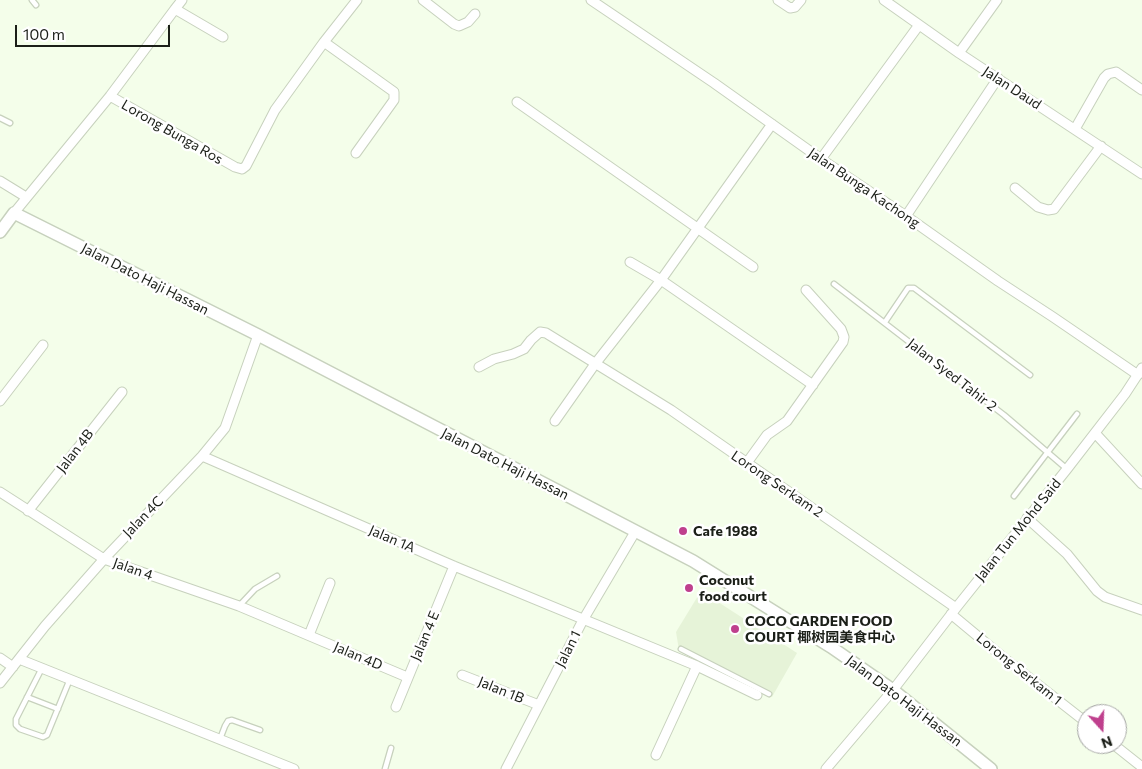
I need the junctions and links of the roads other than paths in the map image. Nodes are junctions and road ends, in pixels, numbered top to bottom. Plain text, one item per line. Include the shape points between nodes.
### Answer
1 (32, 0) edge
2 (182, 0) edge
3 (357, 0) edge
4 (423, 0) edge
5 (591, 0) edge
6 (778, 0) edge
7 (801, 0) edge
8 (884, 0) edge
9 (997, 0) edge
10 (36, 5) dead end
11 (175, 9) junction
12 (475, 14) dead end
13 (919, 25) junction
14 (223, 37) dead end
15 (324, 42) junction
16 (959, 53) junction
17 (998, 78) junction
18 (1142, 90) edge
19 (110, 96) junction
20 (517, 102) dead end
21 (0, 118) edge
22 (10, 123) dead end
23 (772, 124) junction
24 (1075, 129) junction
25 (1101, 146) junction
26 (356, 153) dead end
27 (821, 159) junction
28 (1142, 174) edge
29 (0, 181) edge
30 (1015, 188) dead end
31 (26, 197) junction
32 (14, 213) junction
33 (906, 216) junction
34 (698, 228) junction
35 (0, 232) edge
36 (630, 262) dead end
37 (753, 267) dead end
38 (661, 280) junction
39 (834, 284) dead end
40 (806, 290) dead end
41 (885, 322) junction
42 (258, 336) junction
43 (43, 345) dead end
44 (596, 364) junction
45 (479, 367) dead end
46 (1140, 372) edge
47 (1030, 375) dead end
48 (812, 385) junction
49 (122, 392) dead end
50 (0, 401) edge
51 (1077, 414) dead end
52 (555, 421) dead end
53 (1096, 433) junction
54 (1048, 452) junction
55 (202, 456) junction
56 (746, 464) junction
57 (1067, 469) junction
58 (1142, 484) edge
59 (0, 492) edge
60 (1014, 496) dead end
61 (28, 511) junction
62 (1027, 518) junction
63 (635, 532) junction
64 (104, 559) junction
65 (454, 566) junction
66 (276, 576) dead end
67 (330, 583) dead end
68 (239, 606) junction
69 (1142, 610) edge
70 (954, 611) junction
71 (583, 620) junction
72 (278, 622) joint
73 (309, 635) junction
74 (681, 649) dead end
75 (0, 658) edge
76 (19, 659) junction
77 (698, 666) junction
78 (12, 667) junction
79 (42, 668) junction
80 (462, 675) dead end
81 (408, 677) junction
82 (70, 680) junction
83 (736, 681) junction
84 (0, 683) edge
85 (893, 690) junction
86 (769, 694) dead end
87 (757, 695) dead end
88 (27, 697) junction
89 (539, 705) junction
90 (396, 706) dead end
91 (58, 709) junction
92 (1077, 716) edge
93 (260, 730) dead end
94 (220, 740) junction
95 (392, 748) dead end
96 (1126, 754) edge
97 (656, 755) dead end
98 (1142, 767) edge
99 (294, 769) edge
100 (385, 769) edge
101 (506, 769) edge
102 (826, 769) edge
103 (991, 769) edge

1 - 10 lane
2 - 11 street
3 - 15 street
4 - 12 street via 459,26
5 - 23 street, Jalan Bunga Kachong
6 - 7 street via 790,8
8 - 13 street, Jalan Daud
9 - 16 street
11 - 14 street
11 - 19 street
13 - 16 street, Jalan Daud
13 - 27 street
15 - 19 street, Lorong Bunga Ros via 275,110 242,169
15 - 26 street via 396,96
16 - 17 street, Jalan Daud
17 - 24 street, Jalan Daud
17 - 33 street
18 - 24 street via 1116,72 1108,74
19 - 31 street
20 - 34 street
21 - 22 lane
23 - 27 street, Jalan Bunga Kachong
23 - 34 street
24 - 25 street, Jalan Daud
25 - 28 street, Jalan Daud
25 - 30 street via 1054,209 1038,207
27 - 33 street, Jalan Bunga Kachong
29 - 31 street
31 - 32 street
32 - 35 street
32 - 42 street, Jalan Dato Haji Hassan
33 - 46 street, Jalan Bunga Kachong via 998,281
34 - 37 street
34 - 38 street
36 - 38 street
38 - 44 street
38 - 48 street
39 - 41 lane, Jalan Syed Tahir 2
40 - 48 street via 841,329 844,337
41 - 47 lane via 908,288 914,288
41 - 54 lane, Jalan Syed Tahir 2
42 - 55 street, Jalan 4C via 225,428
42 - 63 street, Jalan Dato Haji Hassan
43 - 50 street
44 - 45 street, Lorong Serkam 2 via 540,332 524,349
44 - 52 street
44 - 56 street, Lorong Serkam 2 via 670,410
46 - 53 street, Jalan Tun Mohd Said
48 - 56 street via 788,421 767,435
49 - 61 street, Jalan 4B
51 - 54 lane
53 - 57 street, Jalan Tun Mohd Said
53 - 58 street
54 - 57 lane, Jalan Syed Tahir 2
54 - 60 lane
55 - 64 street, Jalan 4C
55 - 65 street, Jalan 1A
56 - 70 street, Lorong Serkam 2
57 - 62 street, Jalan Tun Mohd Said
59 - 61 street, Jalan 4
61 - 64 street, Jalan 4
62 - 69 street via 1067,554 1105,598
62 - 70 street, Jalan Tun Mohd Said
63 - 71 street, Jalan 1
63 - 85 street, Jalan Dato Haji Hassan via 717,575
64 - 68 street, Jalan 4
64 - 76 street, Jalan 4C
65 - 71 street, Jalan 1A
65 - 81 street, Jalan 4 E
66 - 68 lane via 255,589
67 - 73 street
68 - 72 street, Jalan 4
70 - 85 street, Jalan Tun Mohd Said
70 - 92 street, Lorong Serkam 1 via 1004,658
71 - 77 street, Jalan 1A
71 - 89 street, Jalan 1
72 - 73 street, Jalan 4D
73 - 81 street, Jalan 4D
74 - 83 lane
75 - 78 street
76 - 78 street, Jalan 4C
76 - 79 street
77 - 83 street, Jalan 1A
77 - 97 street
78 - 84 street, Jalan 4C
79 - 82 street
79 - 88 lane
80 - 89 street, Jalan 1B
81 - 90 street, Jalan 4 E
82 - 91 lane
82 - 94 street
83 - 86 lane
83 - 87 street, Jalan 1A
85 - 102 street, Jalan Tun Mohd Said
85 - 103 street, Jalan Dato Haji Hassan
88 - 91 lane
88 - 91 lane via 16,719 20,729 43,737 47,735
89 - 101 street, Jalan 1
93 - 94 lane via 232,720 228,721
94 - 99 street
95 - 100 lane
96 - 98 street

